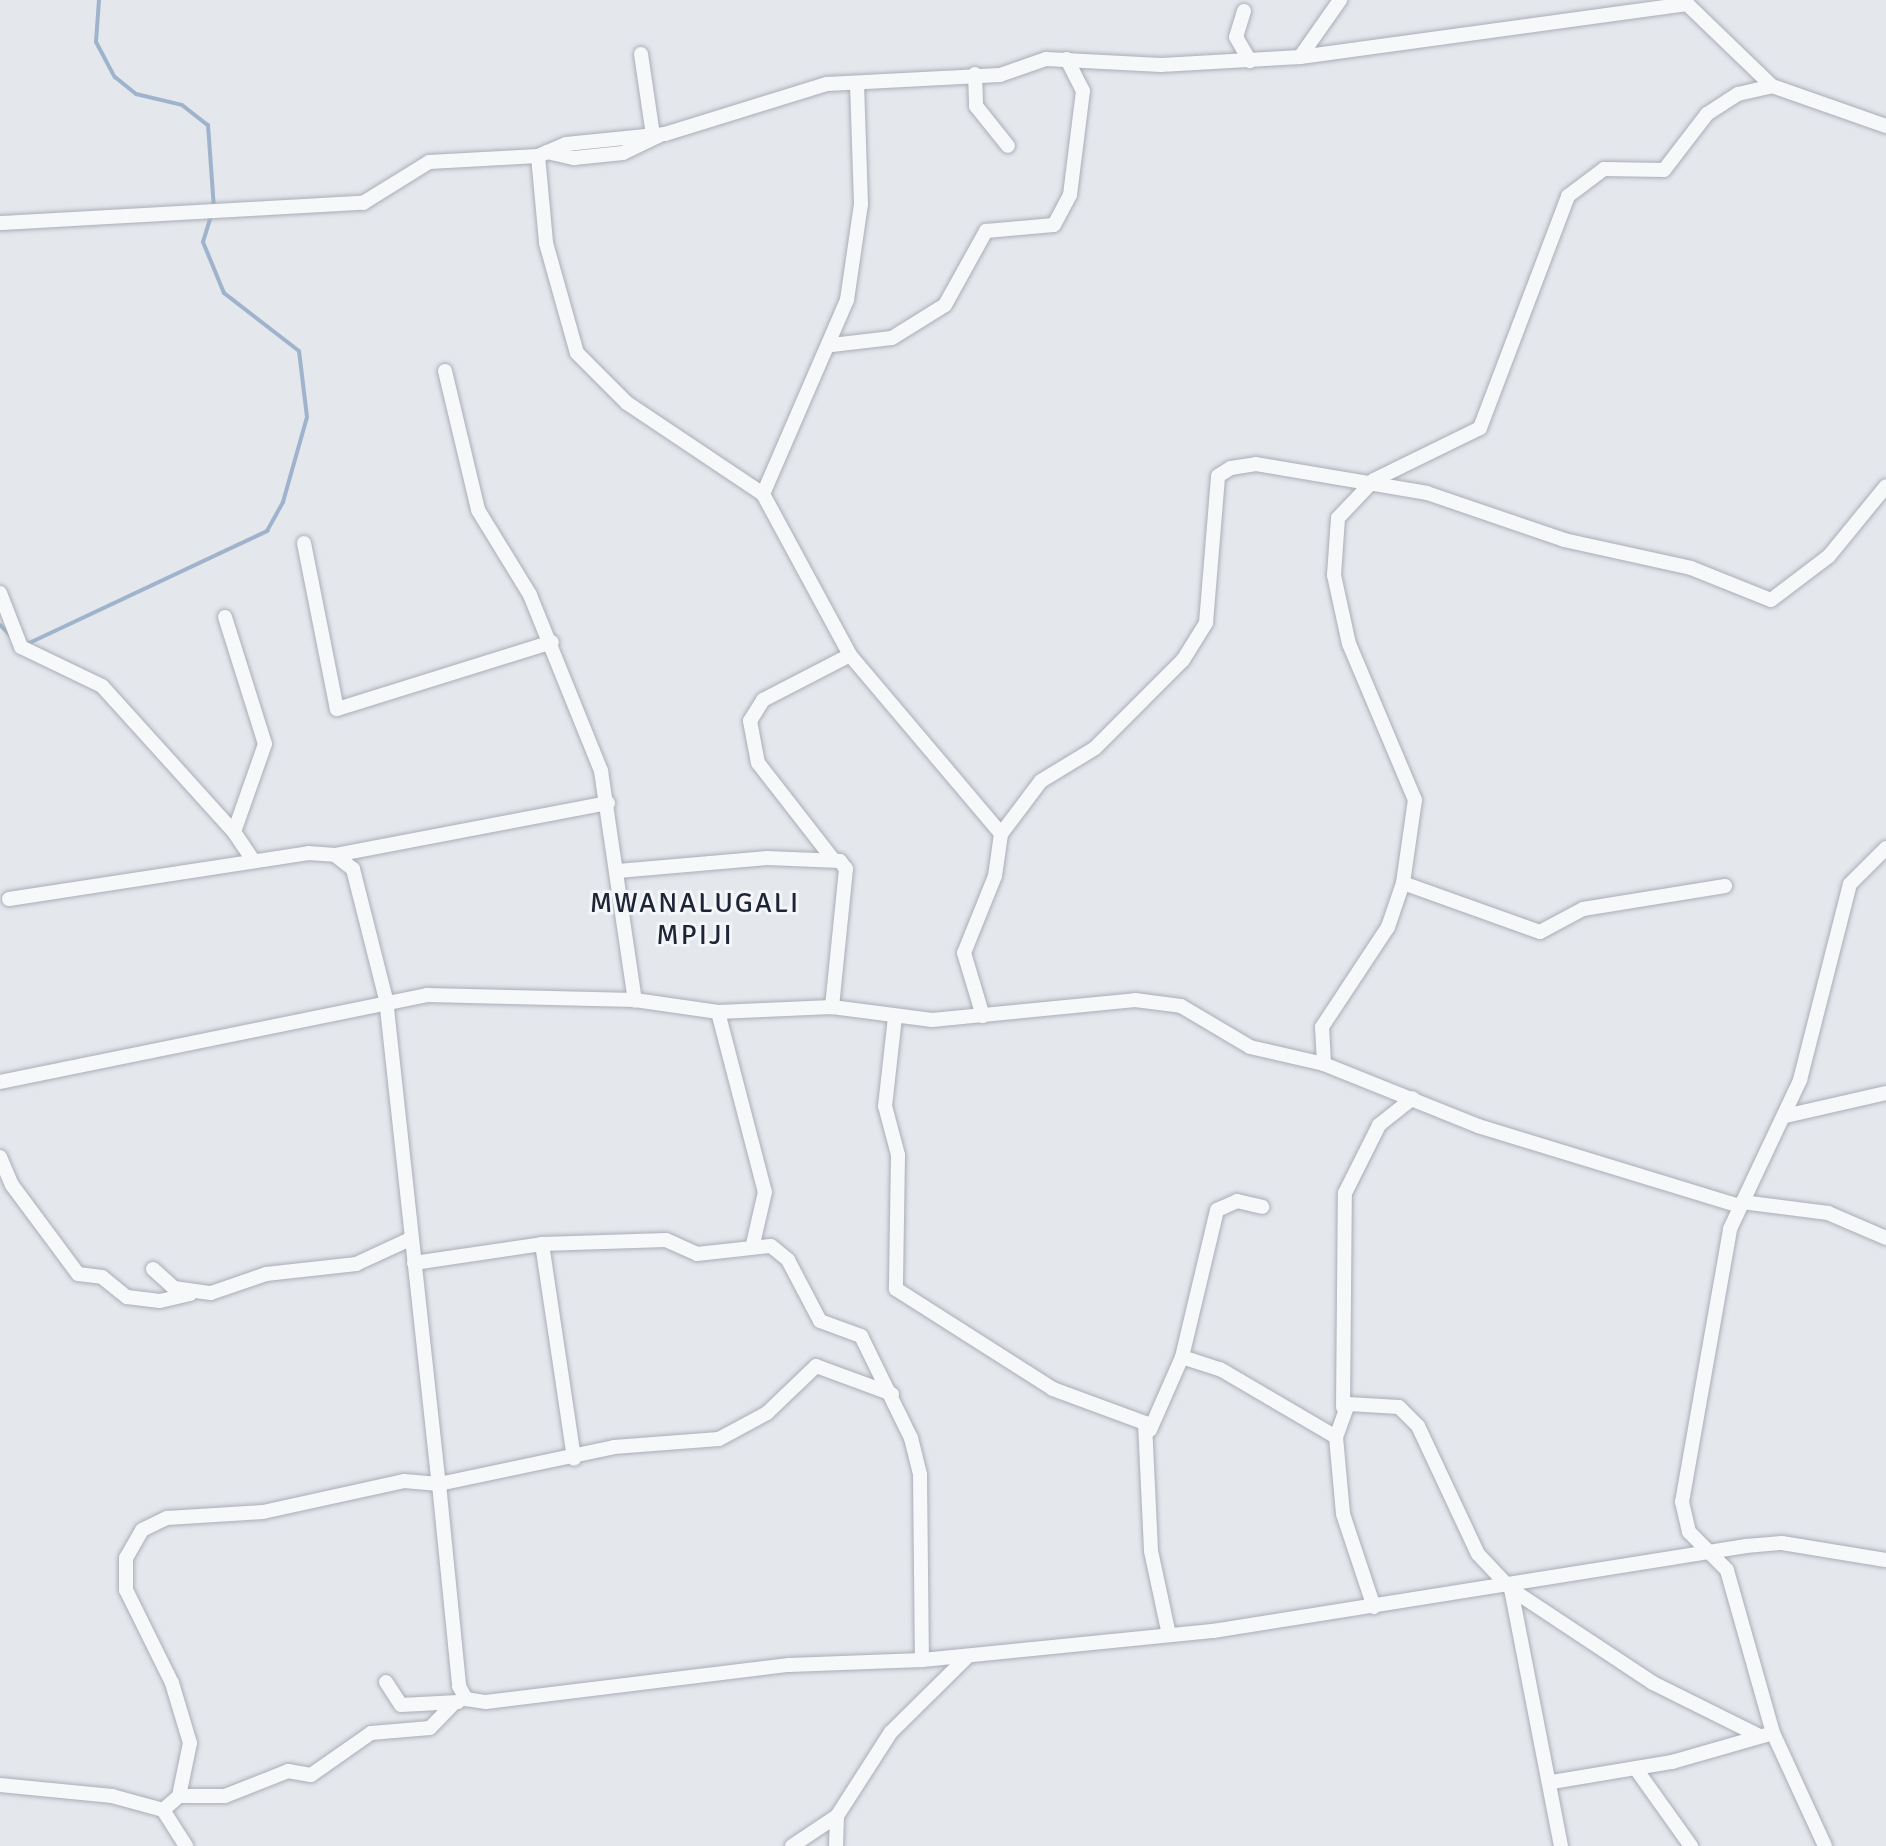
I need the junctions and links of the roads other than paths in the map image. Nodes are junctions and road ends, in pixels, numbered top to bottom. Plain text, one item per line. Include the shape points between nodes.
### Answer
1 (1340, 0) edge
2 (1687, 2) edge
3 (1244, 11) dead end
4 (641, 54) dead end
5 (1300, 57) junction
6 (1067, 59) junction
7 (1250, 61) junction
8 (975, 74) junction
9 (857, 85) junction
10 (1772, 86) junction
11 (1886, 126) edge
12 (656, 135) junction
13 (1008, 146) dead end
14 (542, 154) junction
15 (0, 223) edge
16 (832, 345) junction
17 (445, 371) dead end
18 (1374, 480) junction
19 (1886, 486) edge
20 (763, 494) junction
21 (304, 543) dead end
22 (0, 593) edge
23 (225, 617) dead end
24 (552, 642) junction
25 (850, 655) junction
26 (608, 803) junction
27 (234, 832) junction
28 (1001, 834) junction
29 (1886, 848) edge
30 (335, 855) junction
31 (832, 858) junction
32 (252, 859) junction
33 (618, 871) junction
34 (1403, 883) junction
35 (1725, 886) dead end
36 (9, 899) dead end
37 (386, 999) junction
38 (635, 1000) junction
39 (832, 1007) junction
40 (718, 1012) junction
41 (983, 1016) junction
42 (895, 1017) junction
43 (1324, 1064) junction
44 (0, 1082) edge
45 (1886, 1093) edge
46 (1413, 1098) junction
47 (1785, 1116) junction
48 (0, 1157) edge
49 (1741, 1204) junction
50 (1262, 1207) dead end
51 (1886, 1238) edge
52 (410, 1239) junction
53 (542, 1244) junction
54 (753, 1244) junction
55 (414, 1263) junction
56 (153, 1269) dead end
57 (190, 1294) junction
58 (1182, 1357) junction
59 (892, 1394) junction
60 (1343, 1407) junction
61 (1150, 1430) junction
62 (1336, 1437) junction
63 (574, 1459) junction
64 (439, 1484) junction
65 (1706, 1552) junction
66 (1886, 1560) edge
67 (1511, 1589) junction
68 (1374, 1607) junction
69 (1169, 1635) junction
70 (968, 1656) junction
71 (922, 1660) junction
72 (386, 1682) dead end
73 (460, 1702) junction
74 (1766, 1735) junction
75 (1636, 1769) junction
76 (1552, 1782) junction
77 (0, 1785) edge
78 (179, 1796) junction
79 (163, 1810) junction
80 (837, 1816) junction
81 (186, 1846) edge
82 (792, 1846) edge
83 (836, 1846) edge
84 (1561, 1846) edge
85 (1691, 1846) edge
86 (1825, 1846) edge

1 - 5 street
2 - 5 street
2 - 10 street
3 - 7 street via 1236,37
4 - 12 street
5 - 7 street
6 - 7 street
6 - 8 street
6 - 16 street via 1083,91 1070,195 1054,225 986,231 945,305 892,338
8 - 9 street
8 - 13 street via 976,106
9 - 12 street via 813,87
9 - 16 street via 858,249
10 - 11 street
10 - 18 street via 1738,94 1707,114 1664,170 1604,169 1576,188 1559,211 1480,428
12 - 14 street via 623,153 574,158
14 - 15 street via 429,162 363,203
14 - 20 street via 546,243 577,353 618,396
16 - 20 street via 772,459
17 - 24 street via 478,510
18 - 19 street via 1564,540 1691,568 1771,600 1829,556
18 - 28 street via 1256,464 1218,476 1206,623 1191,648 1095,748 1041,781
18 - 34 street via 1338,518 1334,575 1358,670 1415,800
20 - 25 street
21 - 24 street via 337,709
22 - 27 street via 21,647 102,686
23 - 27 street via 265,744
24 - 26 street
25 - 28 street
25 - 31 street via 763,700 750,721 769,782
26 - 30 street
26 - 33 street
27 - 32 street
28 - 41 street via 995,876 964,953
29 - 47 street via 1850,884
30 - 32 street
30 - 37 street via 357,875
31 - 33 street
31 - 39 street via 846,869
32 - 36 street
33 - 38 street
34 - 35 street via 1540,932 1583,909
34 - 43 street via 1388,927 1322,1027
37 - 38 street
37 - 44 street
37 - 52 street
38 - 40 street
39 - 40 street
39 - 42 street
40 - 54 street via 765,1192
41 - 42 street
41 - 43 street via 1085,1002 1181,1006 1250,1047
42 - 61 street via 885,1106 898,1155 896,1289 1053,1389
43 - 46 street
45 - 47 street
46 - 49 street via 1478,1126
46 - 60 street via 1379,1125 1345,1193 1338,1316
47 - 49 street
48 - 57 street via 12,1185 82,1277 102,1277 120,1295 147,1301
49 - 51 street via 1828,1213
49 - 65 street via 1682,1502 1689,1532
50 - 58 street via 1237,1201 1217,1210
52 - 55 street
52 - 57 street via 335,1270 266,1274
53 - 54 street via 666,1240 697,1254
53 - 55 street
53 - 63 street
54 - 59 street via 771,1246 788,1260 820,1321 861,1336
55 - 64 street
56 - 57 street
58 - 61 street
58 - 62 street via 1220,1369
59 - 63 street via 816,1366 757,1421 719,1439 646,1442
59 - 71 street via 920,1475
60 - 62 street
60 - 67 street via 1387,1404 1409,1415 1478,1554
61 - 69 street via 1151,1551
62 - 68 street via 1343,1514
63 - 64 street
64 - 73 street
64 - 78 street via 404,1481 263,1512 167,1518 142,1530 126,1558 126,1590 172,1683 190,1743
65 - 66 street via 1782,1543
65 - 67 street
65 - 74 street via 1727,1570
67 - 68 street
67 - 74 street via 1653,1683
67 - 76 street
68 - 69 street
69 - 70 street
70 - 71 street
70 - 80 street via 912,1705
71 - 73 street via 789,1665 672,1684
72 - 73 street via 401,1705
73 - 78 street via 430,1728 371,1733 311,1775 288,1771 225,1796
74 - 75 street
74 - 86 street
75 - 76 street
75 - 85 street
76 - 84 street
77 - 79 street via 112,1796
78 - 79 street
79 - 81 street
80 - 82 street
80 - 83 street

